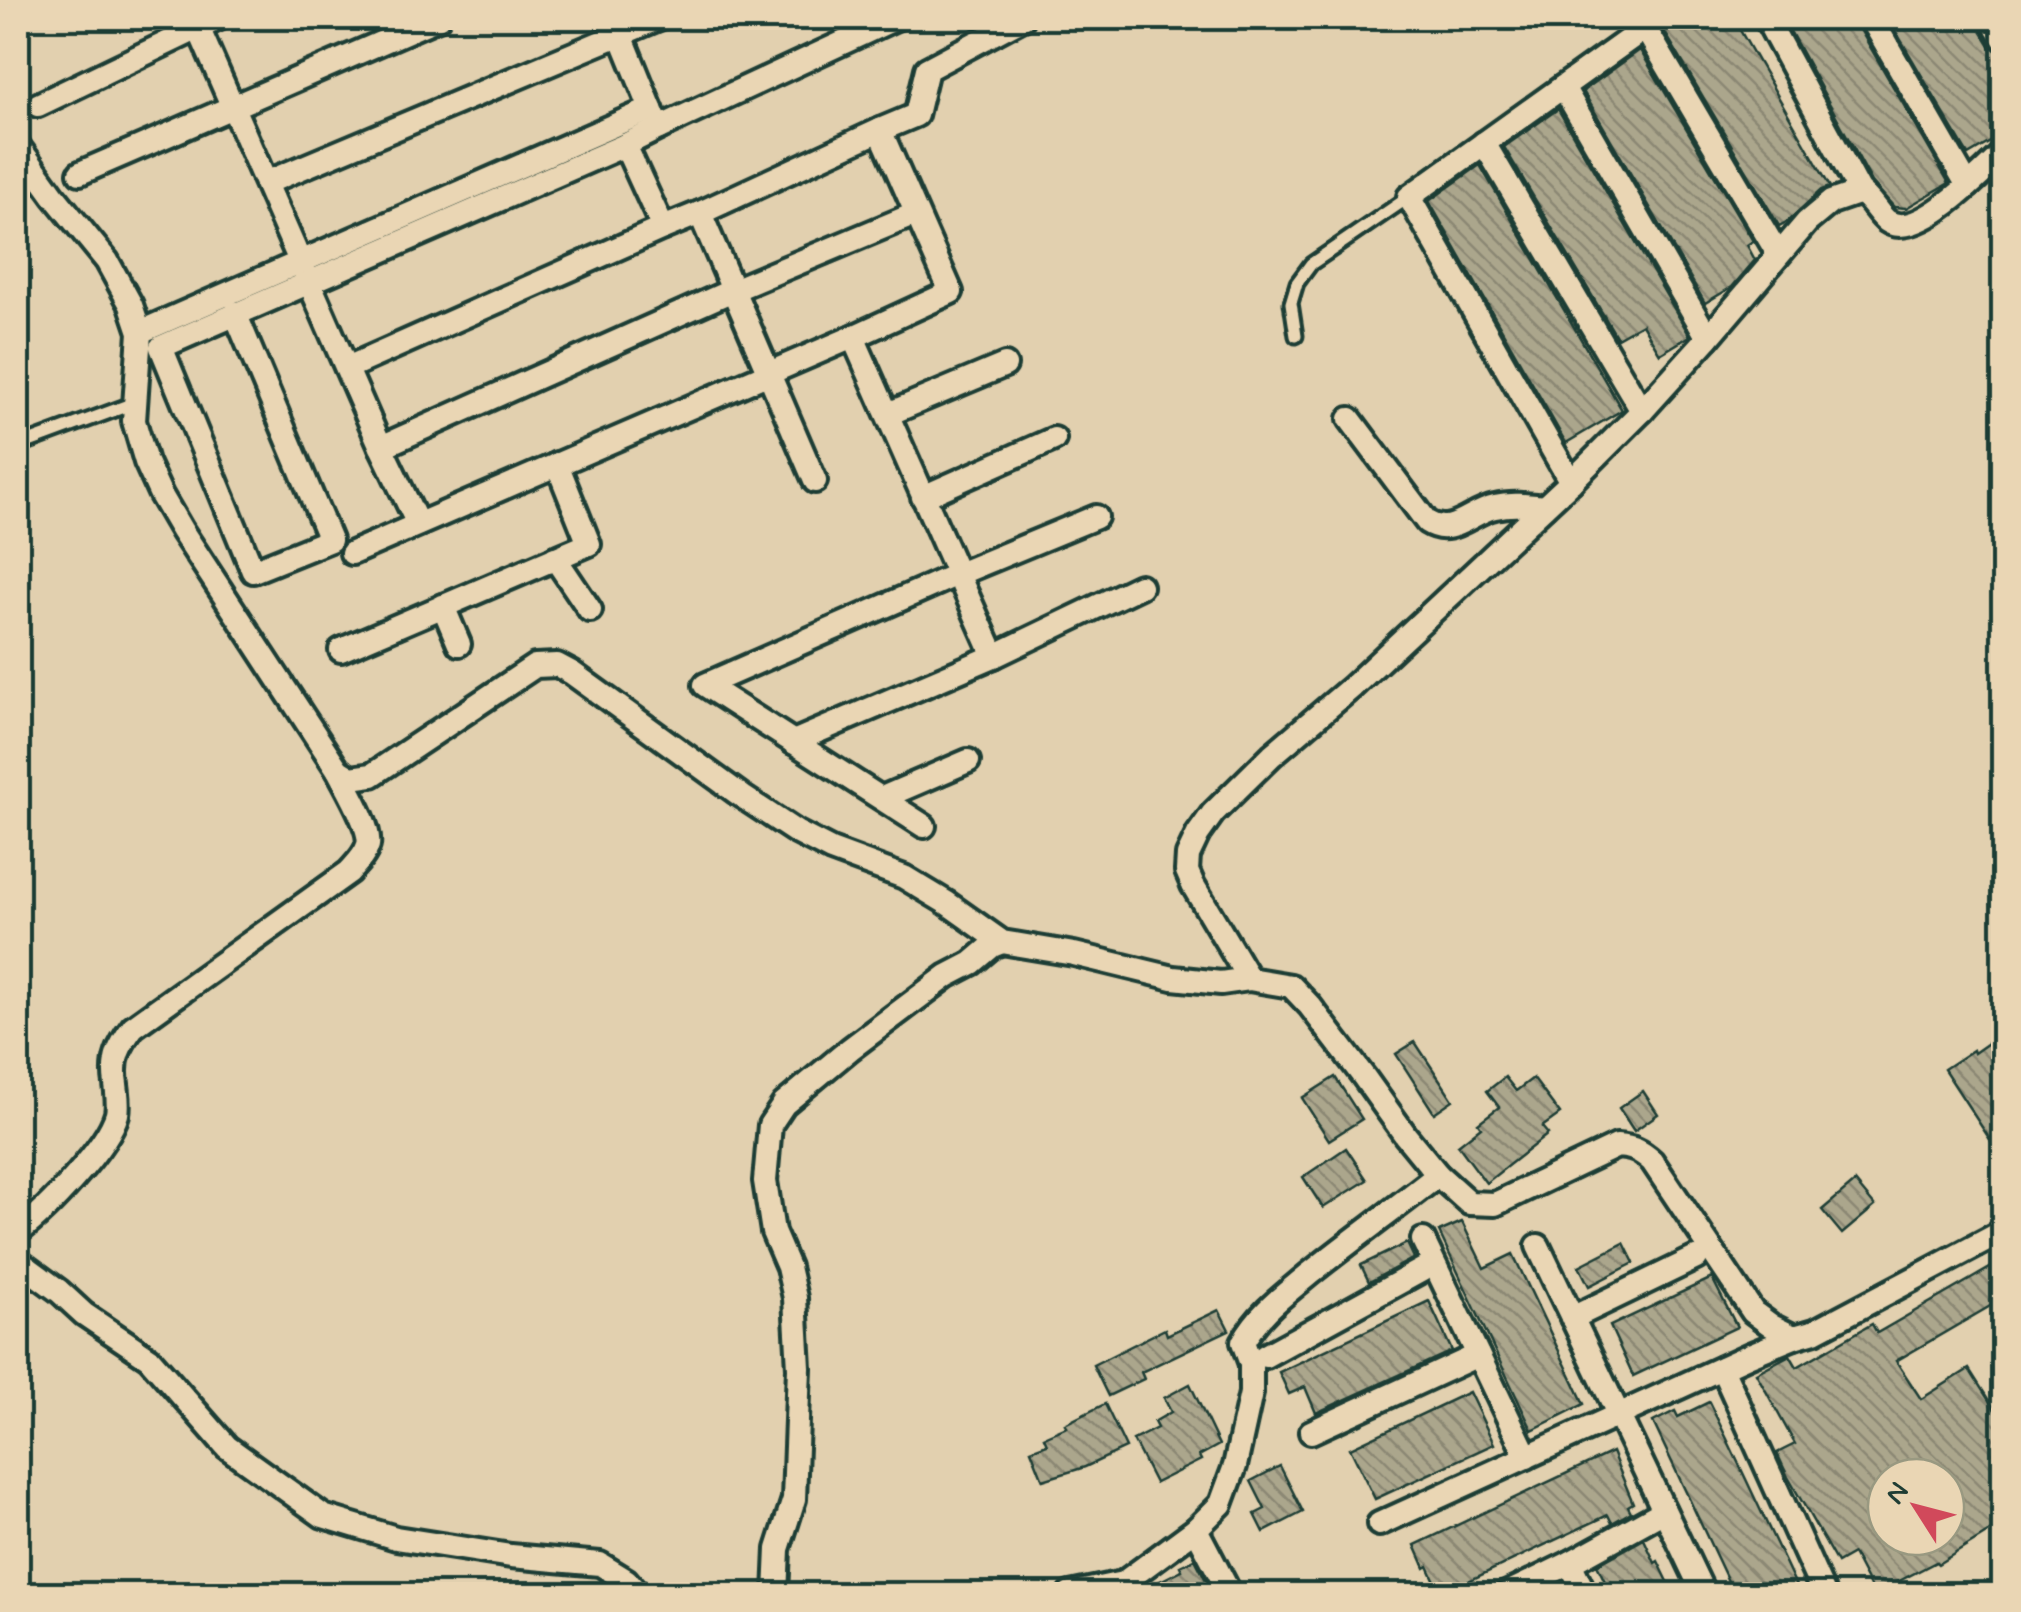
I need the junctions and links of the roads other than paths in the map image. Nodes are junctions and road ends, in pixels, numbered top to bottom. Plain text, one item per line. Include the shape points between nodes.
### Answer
1 (438, 18) edge
2 (659, 18) edge
3 (896, 18) edge
4 (1023, 18) edge
5 (1766, 18) edge
6 (1871, 18) edge
7 (1991, 18) edge
8 (204, 20) edge
9 (1649, 23) edge
10 (618, 26) edge
11 (2004, 39) edge
12 (1563, 87) junction
13 (38, 105) dead end
14 (232, 106) junction
15 (655, 119) junction
16 (880, 130) junction
17 (1484, 143) junction
18 (624, 145) junction
19 (18, 146) edge
20 (2004, 152) edge
21 (80, 172) dead end
22 (268, 182) junction
23 (1968, 186) junction
24 (1860, 192) junction
25 (1409, 197) junction
26 (700, 213) junction
27 (916, 214) junction
28 (663, 228) junction
29 (1778, 254) junction
30 (306, 272) junction
31 (733, 290) junction
32 (235, 313) junction
33 (140, 332) junction
34 (1296, 336) dead end
35 (853, 338) junction
36 (1708, 338) junction
37 (1005, 365) dead end
38 (347, 368) junction
39 (769, 372) junction
40 (134, 403) junction
41 (1642, 411) junction
42 (888, 414) junction
43 (1350, 419) dead end
44 (1054, 440) dead end
45 (18, 446) edge
46 (381, 446) junction
47 (557, 464) junction
48 (816, 481) dead end
49 (1571, 482) junction
50 (923, 497) junction
51 (1544, 507) junction
52 (1096, 516) dead end
53 (418, 524) junction
54 (352, 552) dead end
55 (555, 558) junction
56 (958, 574) junction
57 (1140, 586) dead end
58 (443, 606) junction
59 (590, 610) dead end
60 (459, 644) dead end
61 (340, 650) dead end
62 (994, 656) junction
63 (793, 742) junction
64 (968, 761) dead end
65 (338, 770) junction
66 (882, 798) junction
67 (924, 826) dead end
68 (1002, 942) junction
69 (1249, 979) junction
70 (1438, 1175) junction
71 (2004, 1230) edge
72 (18, 1232) edge
73 (1422, 1240) dead end
74 (1538, 1246) dead end
75 (1696, 1258) dead end
76 (18, 1261) edge
77 (1433, 1264) junction
78 (1572, 1318) junction
79 (1794, 1337) junction
80 (1478, 1355) junction
81 (1265, 1356) dead end
82 (1722, 1368) junction
83 (1618, 1415) junction
84 (1311, 1432) dead end
85 (1527, 1457) junction
86 (1664, 1510) junction
87 (1378, 1524) dead end
88 (1196, 1529) junction
89 (1570, 1563) junction
90 (638, 1594) edge
91 (776, 1594) edge
92 (1070, 1594) edge
93 (1230, 1594) edge
94 (1506, 1594) edge
95 (1585, 1594) edge
96 (1704, 1594) edge
97 (1824, 1594) edge

1 - 14 street
2 - 10 street
3 - 15 street
4 - 16 street via 927,68 916,115
5 - 24 street
6 - 23 street
7 - 11 street
8 - 13 street
8 - 14 street
9 - 12 street
9 - 29 street
10 - 15 street
10 - 22 street
12 - 17 street
12 - 36 street
14 - 21 street
14 - 22 street
15 - 18 street
15 - 30 street
16 - 26 street
16 - 27 street
17 - 25 street
17 - 41 street
18 - 28 street
18 - 30 street
19 - 33 street via 107,261
20 - 23 street
22 - 30 street
23 - 24 street via 1907,225 1887,220
24 - 29 street via 1820,210
25 - 34 lane via 1311,264 1291,303
25 - 49 street
26 - 28 street
26 - 31 street
27 - 31 street
27 - 35 street via 951,292
28 - 38 street
29 - 36 street
30 - 32 street
30 - 33 street
30 - 38 street
31 - 39 street
31 - 46 street
32 - 32 street via 161,347 253,571 330,540
33 - 40 street
35 - 39 street
35 - 42 street
36 - 41 street
37 - 42 street
38 - 46 street
39 - 47 street
39 - 48 street
40 - 45 lane
40 - 65 street via 137,436 168,507
41 - 49 street
42 - 50 street
43 - 51 street via 1437,528 1491,507
44 - 50 street
46 - 53 street
47 - 53 street
47 - 55 street via 588,544
49 - 51 street
50 - 56 street
51 - 69 street via 1272,755 1198,834 1187,871
52 - 56 street
53 - 54 street
55 - 58 street
55 - 59 street
56 - 62 street
56 - 63 street via 705,685
57 - 62 street
58 - 60 street
58 - 61 street
62 - 63 street
63 - 66 street
64 - 66 street
65 - 68 street via 351,778 372,775 524,672 557,665 796,832 904,877
65 - 72 street via 369,836 361,859 133,1027 115,1057 112,1127 68,1184
66 - 67 street
68 - 69 street via 1173,978
68 - 91 street via 836,1059 784,1104 770,1126 765,1180 794,1298 798,1368 794,1499 778,1548
69 - 70 street via 1280,982 1298,992
70 - 79 street via 1469,1203 1495,1204 1618,1146 1631,1146 1652,1161 1753,1312
70 - 88 street via 1252,1324 1243,1342 1252,1364 1251,1393 1235,1466 1221,1504
71 - 79 street
73 - 77 street
74 - 78 street
75 - 78 street
76 - 90 street via 149,1358 227,1447 323,1516 396,1538 600,1564
77 - 80 street
77 - 81 street
78 - 83 street
79 - 82 street
80 - 84 street
80 - 85 street
82 - 83 street
82 - 97 street
83 - 85 street
83 - 86 street
85 - 87 street
86 - 89 street
86 - 96 street
88 - 92 street via 1123,1583
88 - 93 street
89 - 94 street
89 - 95 street

